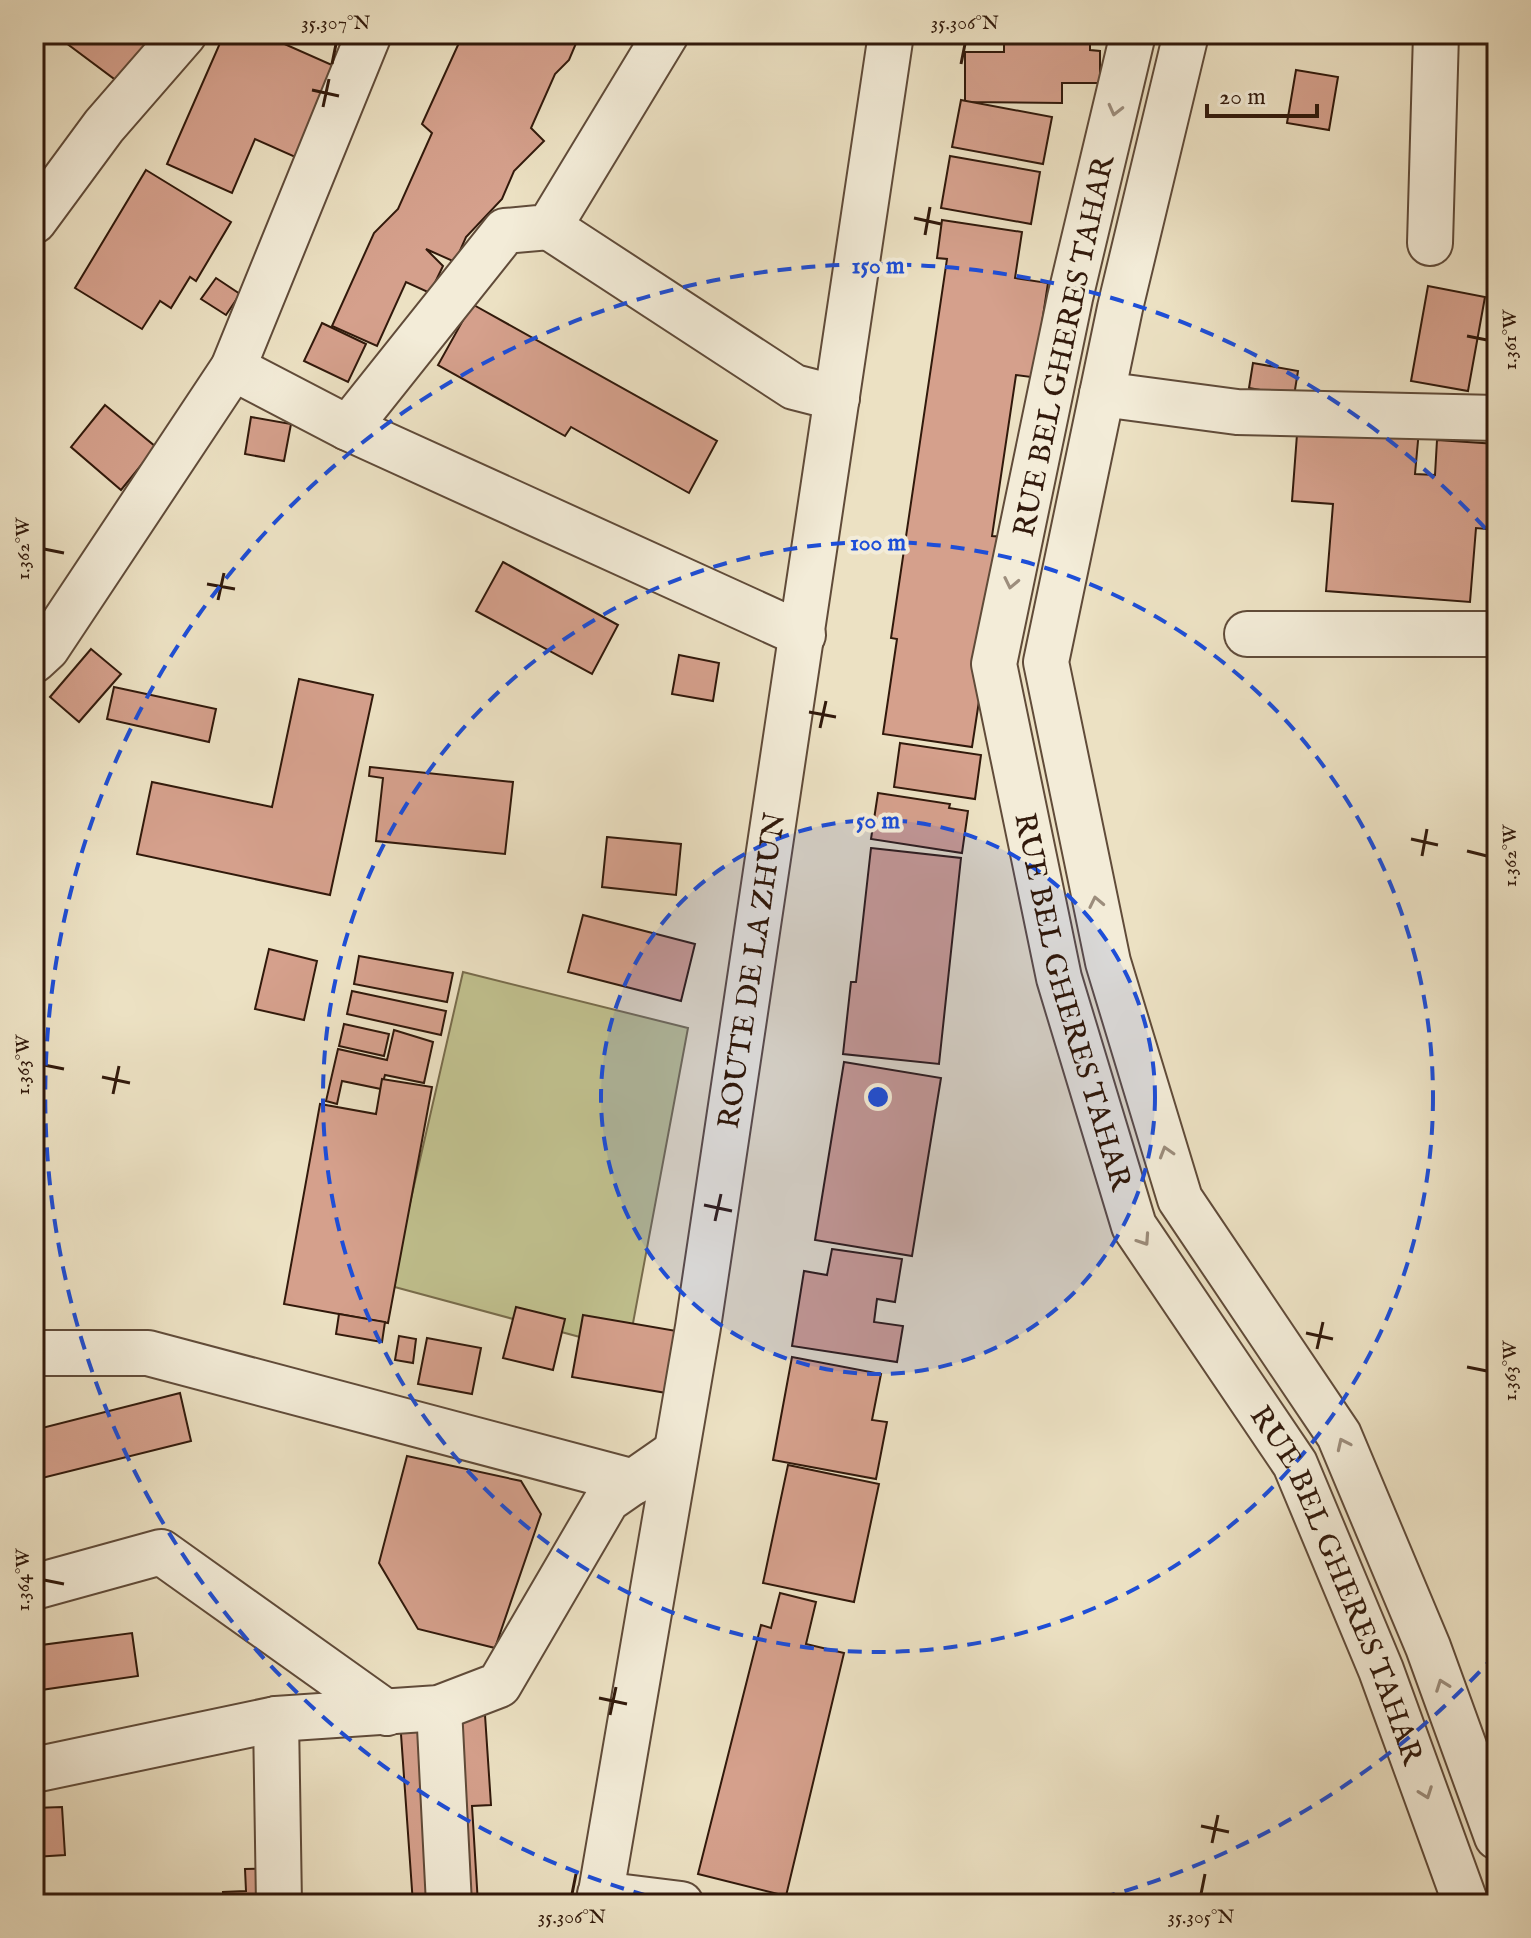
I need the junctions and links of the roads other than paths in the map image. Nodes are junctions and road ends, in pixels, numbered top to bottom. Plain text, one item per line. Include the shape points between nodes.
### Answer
1 (184, 34) edge
2 (369, 34) edge
3 (666, 34) edge
4 (891, 34) edge
5 (1133, 34) edge
6 (1186, 34) edge
7 (1436, 34) edge
8 (34, 221) edge
9 (549, 227) junction
10 (1430, 243) dead end
11 (233, 368) junction
12 (1102, 394) junction
13 (837, 398) junction
14 (1497, 418) edge
15 (348, 428) junction
16 (1247, 634) dead end
17 (1497, 634) edge
18 (803, 635) junction
19 (34, 660) edge
20 (34, 1353) edge
21 (676, 1452) junction
22 (634, 1482) junction
23 (34, 1587) edge
24 (439, 1708) junction
25 (387, 1713) junction
26 (276, 1719) junction
27 (34, 1770) edge
28 (1497, 1837) edge
29 (599, 1899) edge
30 (279, 1904) edge
31 (449, 1904) edge
32 (681, 1904) edge
33 (1466, 1904) edge

1 - 8 street via 104,126
2 - 11 street
3 - 9 street
4 - 13 street, ROUTE DE LA ZHUN
5 -> 33 street, RUE BEL GHERES TAHAR via 1070,298 994,664 1059,978 1134,1226 1295,1464 1381,1670
6 - 12 street, RUE BEL GHERES TAHAR
7 - 10 street
9 - 13 street via 794,387
9 - 15 street via 505,231
11 - 15 street
11 - 19 street
12 - 14 street via 1237,412
28 -> 12 street, RUE BEL GHERES TAHAR via 1428,1647 1339,1435 1180,1199 1108,962 1046,662
13 - 18 street, ROUTE DE LA ZHUN
15 - 18 street
16 - 17 street
18 - 21 street, ROUTE DE LA ZHUN
20 - 22 street via 148,1353
21 - 22 street
21 - 29 street, ROUTE DE LA ZHUN
22 - 24 street via 607,1500 499,1685
23 - 25 street via 161,1552
24 - 25 street
24 - 31 street
25 - 26 street
26 - 27 street
26 - 30 street
29 - 32 street

